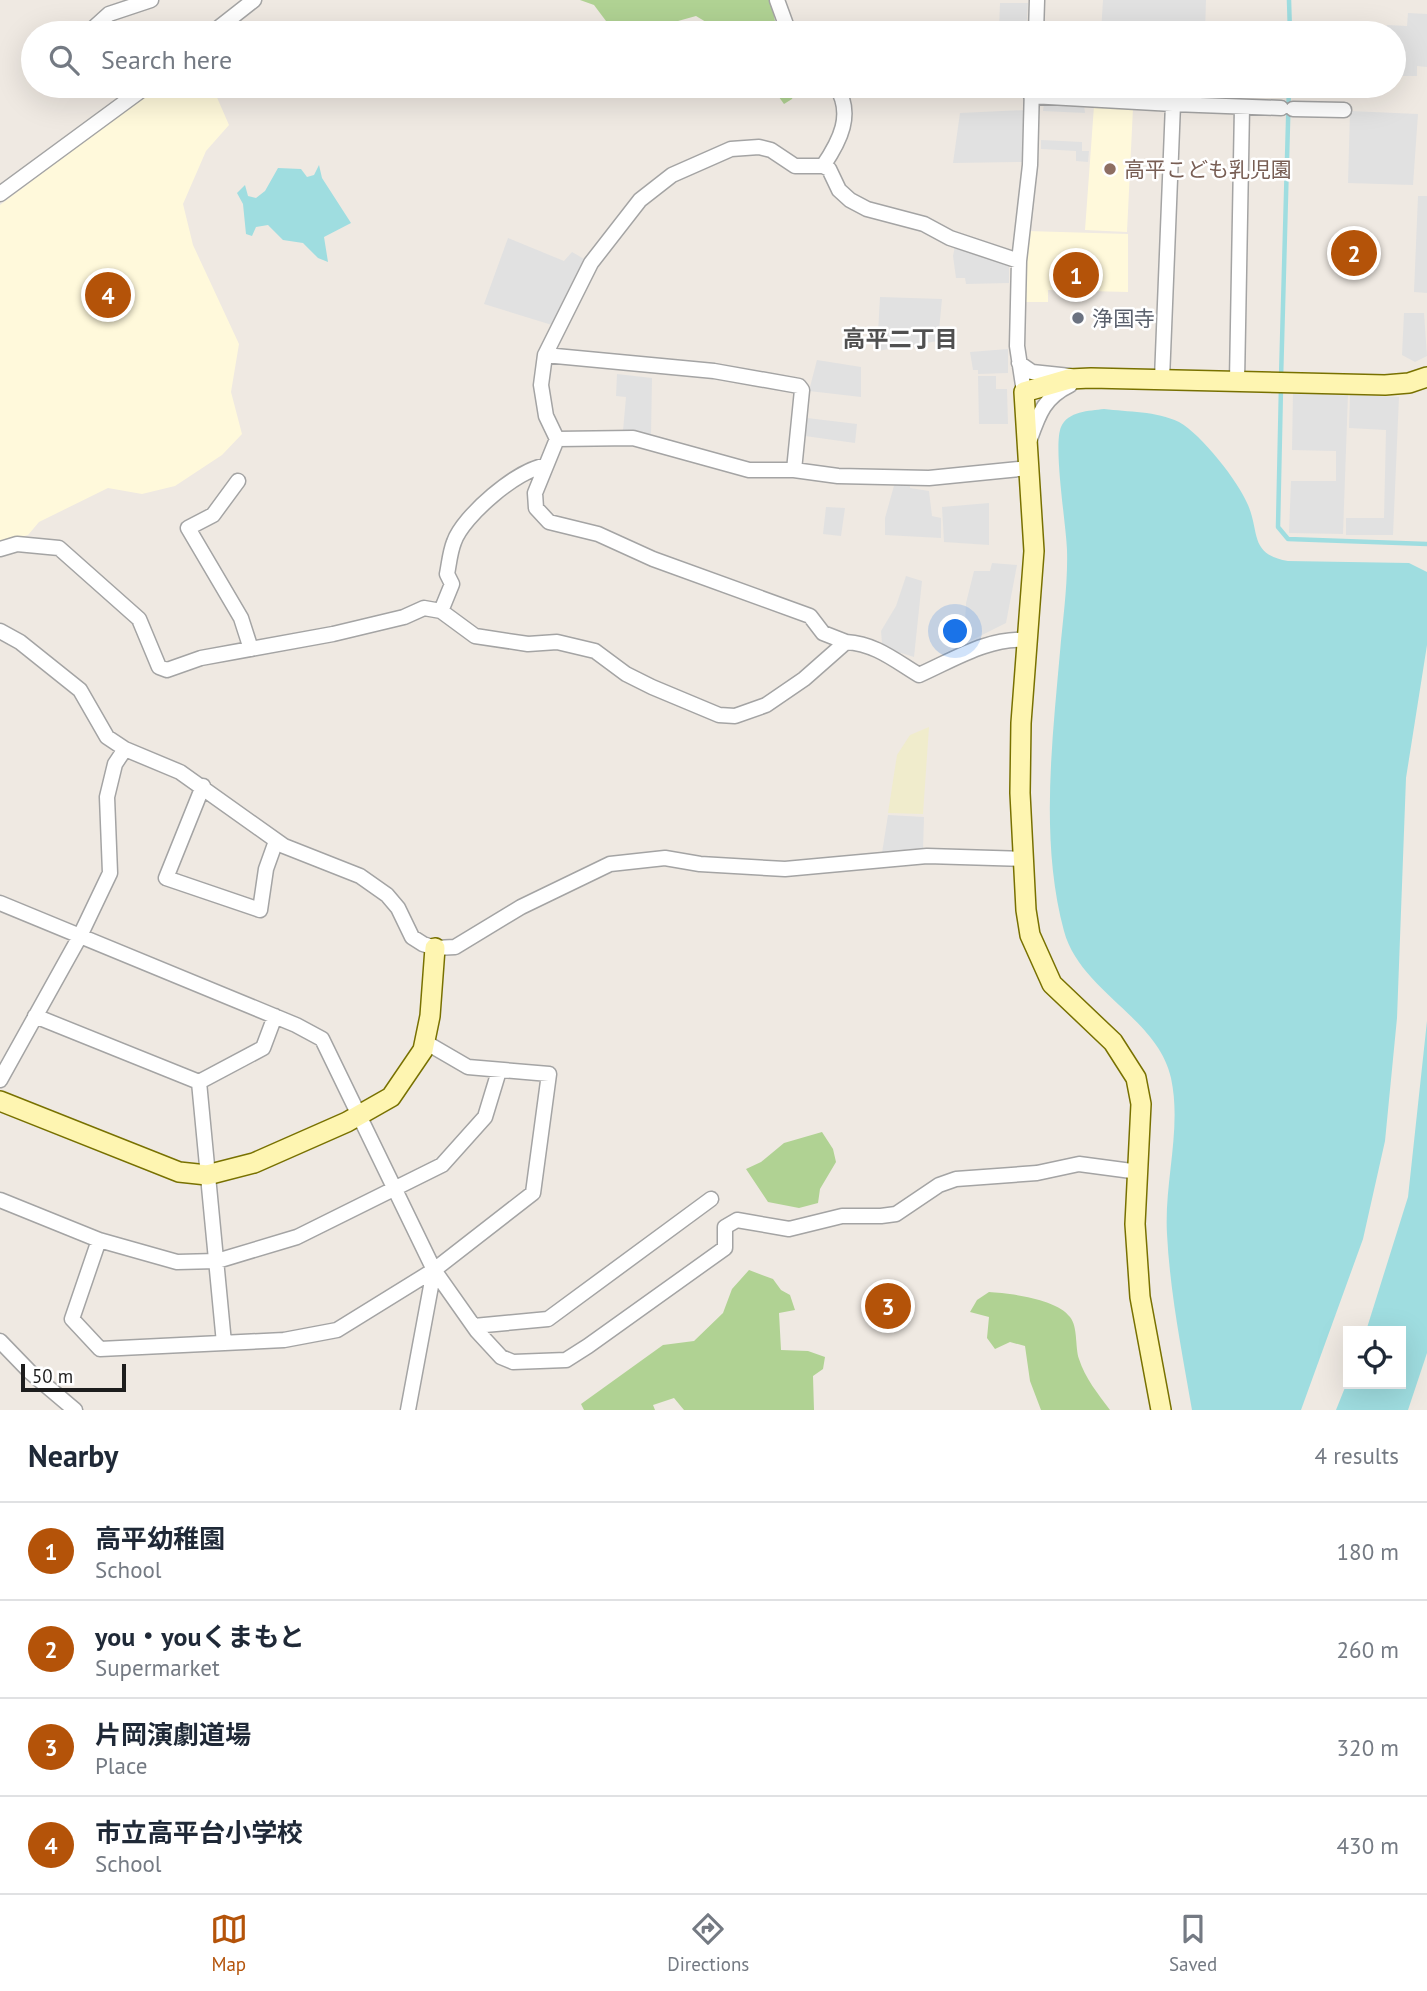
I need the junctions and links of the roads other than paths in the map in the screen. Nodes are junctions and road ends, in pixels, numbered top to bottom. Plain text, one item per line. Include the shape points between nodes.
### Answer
1 (151, 0) edge
2 (254, 0) edge
3 (777, 0) edge
4 (1037, 0) edge
5 (102, 21) edge
6 (227, 21) edge
7 (785, 21) edge
8 (1036, 21) edge
9 (131, 98) edge
10 (840, 98) edge
11 (1031, 98) edge
12 (1107, 98) edge
13 (1173, 104) junction
14 (1242, 107) junction
15 (1344, 110) dead end
16 (823, 166) junction
17 (0, 194) edge
18 (1019, 261) junction
19 (545, 355) junction
20 (1019, 363) junction
21 (1427, 377) edge
22 (1091, 378) junction
23 (1162, 379) junction
24 (1237, 381) junction
25 (1024, 392) junction
26 (556, 439) junction
27 (1029, 439) junction
28 (545, 467) junction
29 (1029, 468) junction
30 (794, 470) junction
31 (238, 481) dead end
32 (0, 549) edge
33 (441, 611) junction
34 (0, 631) edge
35 (1029, 640) junction
36 (846, 642) junction
37 (251, 649) junction
38 (125, 749) junction
39 (203, 786) junction
40 (276, 841) junction
41 (1023, 859) junction
42 (0, 903) edge
43 (79, 938) junction
44 (435, 948) junction
45 (35, 1016) junction
46 (275, 1016) junction
47 (425, 1042) junction
48 (499, 1070) junction
49 (0, 1080) edge
50 (199, 1082) junction
51 (0, 1101) edge
52 (361, 1115) junction
53 (1139, 1172) junction
54 (207, 1175) junction
55 (394, 1188) junction
56 (711, 1199) dead end
57 (0, 1200) edge
58 (99, 1240) junction
59 (217, 1261) junction
60 (434, 1270) junction
61 (474, 1326) junction
62 (0, 1341) edge
63 (224, 1343) junction
64 (75, 1410) edge
65 (408, 1410) edge
66 (1161, 1410) edge

1 - 5 street
2 - 6 street
3 - 7 street
4 - 8 street
9 - 17 street
10 - 16 street via 846,114 835,148
11 - 18 street via 1030,165
12 - 13 street
13 - 14 street
13 - 23 street
14 - 15 street
14 - 24 street
16 - 18 street via 839,190 867,209 924,224 950,238
16 - 19 street via 795,166 771,150 749,147 731,149 672,175 640,200 591,263
18 - 20 street
19 - 26 street via 541,385
19 - 30 street via 714,371 799,386
20 - 22 street via 1032,372
20 - 25 street
21 - 24 street via 1385,385
22 - 23 street
22 - 25 street via 1069,379
22 - 27 street via 1052,394
23 - 24 street
25 - 27 street
26 - 28 street
26 - 30 street via 634,438 749,470
27 - 29 street
28 - 33 street via 519,477 469,519 454,540 447,574 452,584
28 - 36 street via 535,493 536,508 549,522 598,534 810,616 823,633
29 - 30 street via 929,478
29 - 35 street via 1034,551
31 - 37 street via 214,514 188,528 241,618
32 - 37 street via 17,544 59,548 139,618 159,667 167,670
33 - 36 street via 475,636 528,644 557,642 595,651 625,674 719,715 736,716 766,705
33 - 37 street via 424,607 404,617 333,635
34 - 38 street via 80,690 107,737
35 - 36 street via 988,643 919,675 880,649
35 - 41 street via 1021,723
38 - 39 street
38 - 43 street via 115,764 107,797 110,873
39 - 40 street
39 - 40 street via 166,878 260,909
40 - 44 street via 360,876 387,895 412,937
41 - 44 street via 927,856 785,869 665,858 625,860 520,907 454,947
41 - 53 street via 1030,935 1040,963 1052,984 1113,1042 1136,1079 1142,1104
42 - 43 street
43 - 45 street
43 - 46 street
44 - 47 street
45 - 49 street
45 - 50 street
46 - 50 street via 262,1048
46 - 52 street via 322,1039
47 - 48 street via 468,1067
47 - 52 street via 391,1097
48 - 55 street via 485,1117 477,1127 442,1165
48 - 60 street via 550,1074 533,1193
50 - 54 street
51 - 54 street via 178,1172
52 - 54 street via 254,1163
52 - 55 street
53 - 61 street via 1071,1165 1037,1173 956,1179 889,1215 842,1216 789,1229 737,1220 725,1227 725,1248 566,1360 513,1362 501,1357
53 - 66 street via 1135,1224 1140,1297
54 - 59 street
55 - 59 street via 297,1237
55 - 60 street
56 - 61 street via 548,1319
57 - 58 street
58 - 59 street via 177,1262
58 - 63 street via 72,1320 100,1349
59 - 63 street
60 - 61 street
60 - 63 street via 337,1330 284,1340
60 - 65 street
62 - 64 street

